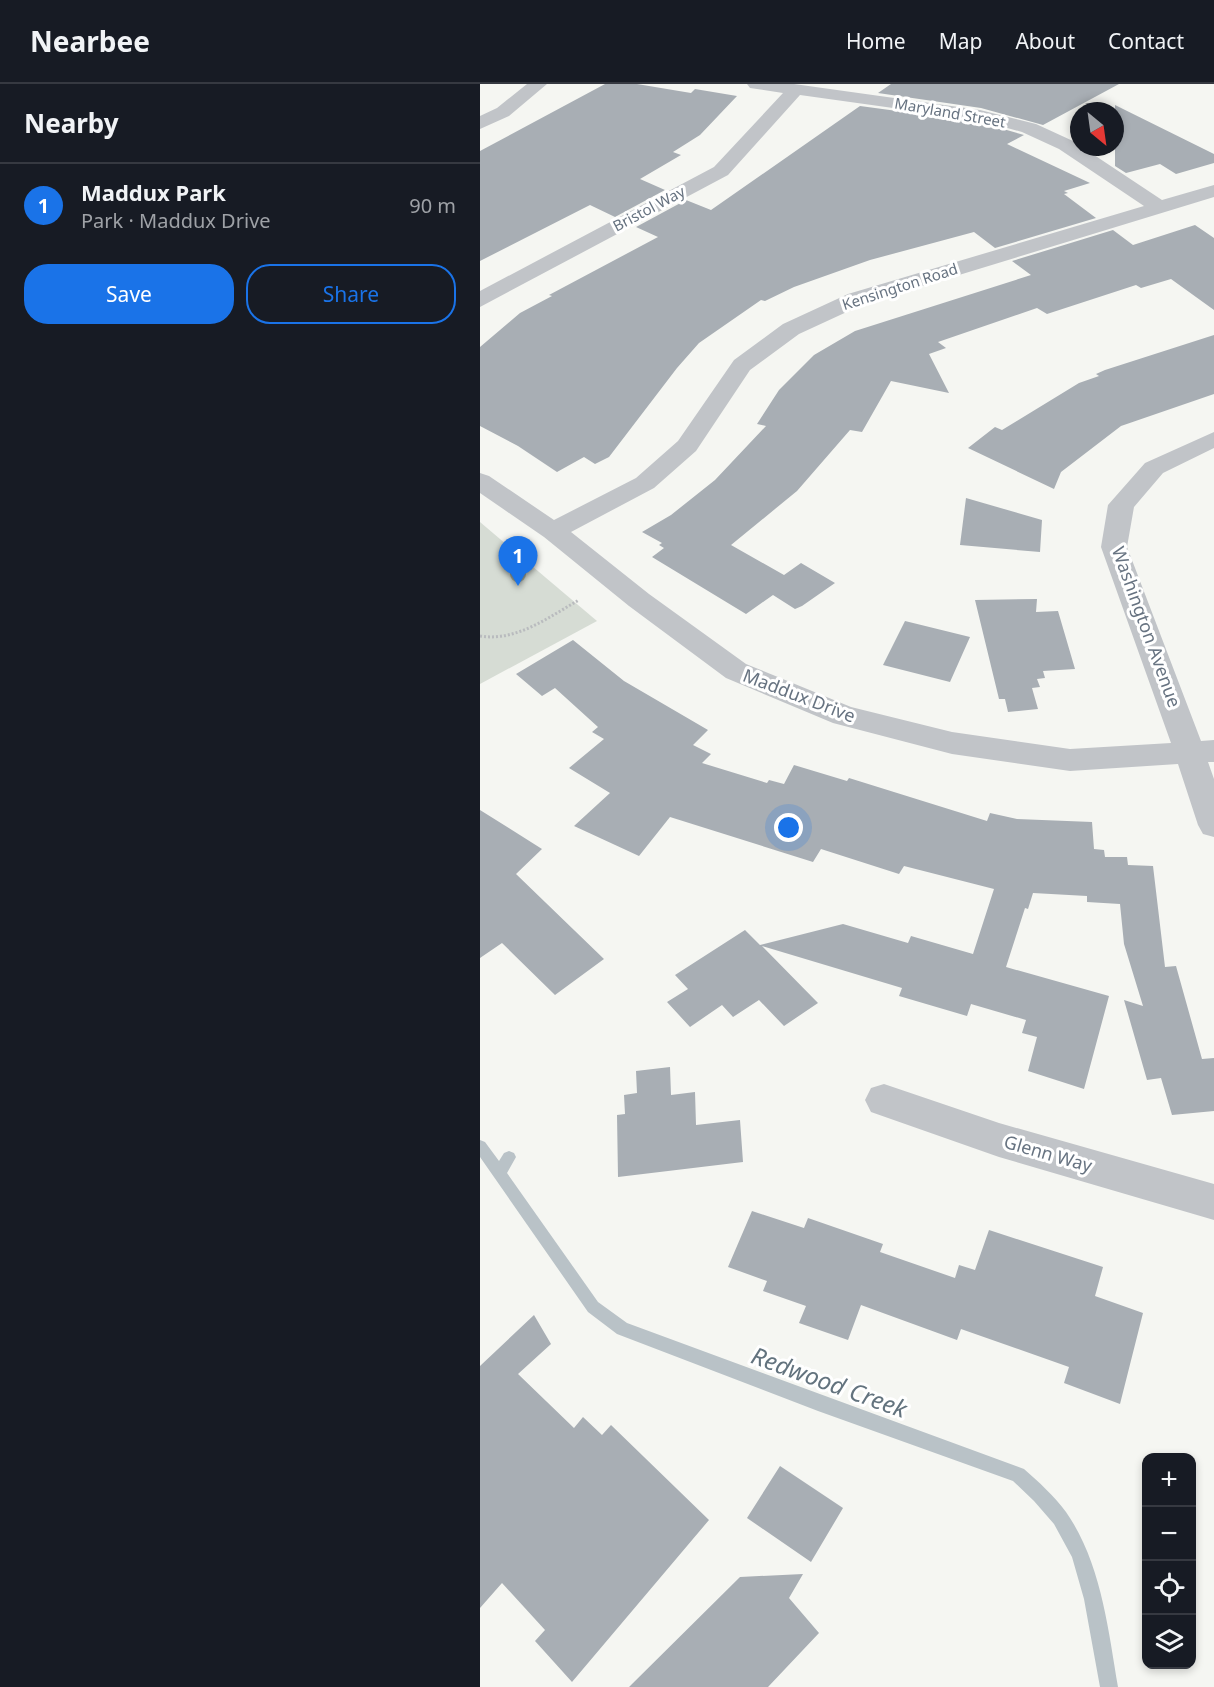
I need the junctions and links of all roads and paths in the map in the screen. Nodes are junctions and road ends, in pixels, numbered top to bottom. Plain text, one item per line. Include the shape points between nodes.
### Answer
1 (538, 84) edge
2 (756, 84) edge
3 (795, 90) junction
4 (480, 123) edge
5 (1214, 191) edge
6 (1159, 207) junction
7 (480, 300) edge
8 (1214, 439) edge
9 (480, 481) edge
10 (553, 531) junction
11 (579, 600) dead end
12 (480, 636) edge
13 (1201, 752) edge
14 (1214, 825) edge
15 (884, 1100) dead end
16 (1214, 1202) edge

1 - 4 street via 503,112
2 - 3 street, Maryland Street
3 - 6 street, Maryland Street via 980,115 1029,128 1066,145
3 - 7 street, Bristol Way via 721,171
5 - 6 street, Kensington Road
6 - 10 street, Kensington Road via 856,299 791,329 742,364 687,446 645,483
8 - 13 street, Washington Avenue via 1154,468 1121,505 1114,547 1178,717
9 - 10 street, Maddux Drive
10 - 13 street, Maddux Drive via 736,671 844,716 952,743 1070,760
11 - 12 path via 507,636
13 - 14 street, Washington Avenue
15 - 16 street, Glenn Way via 999,1140

